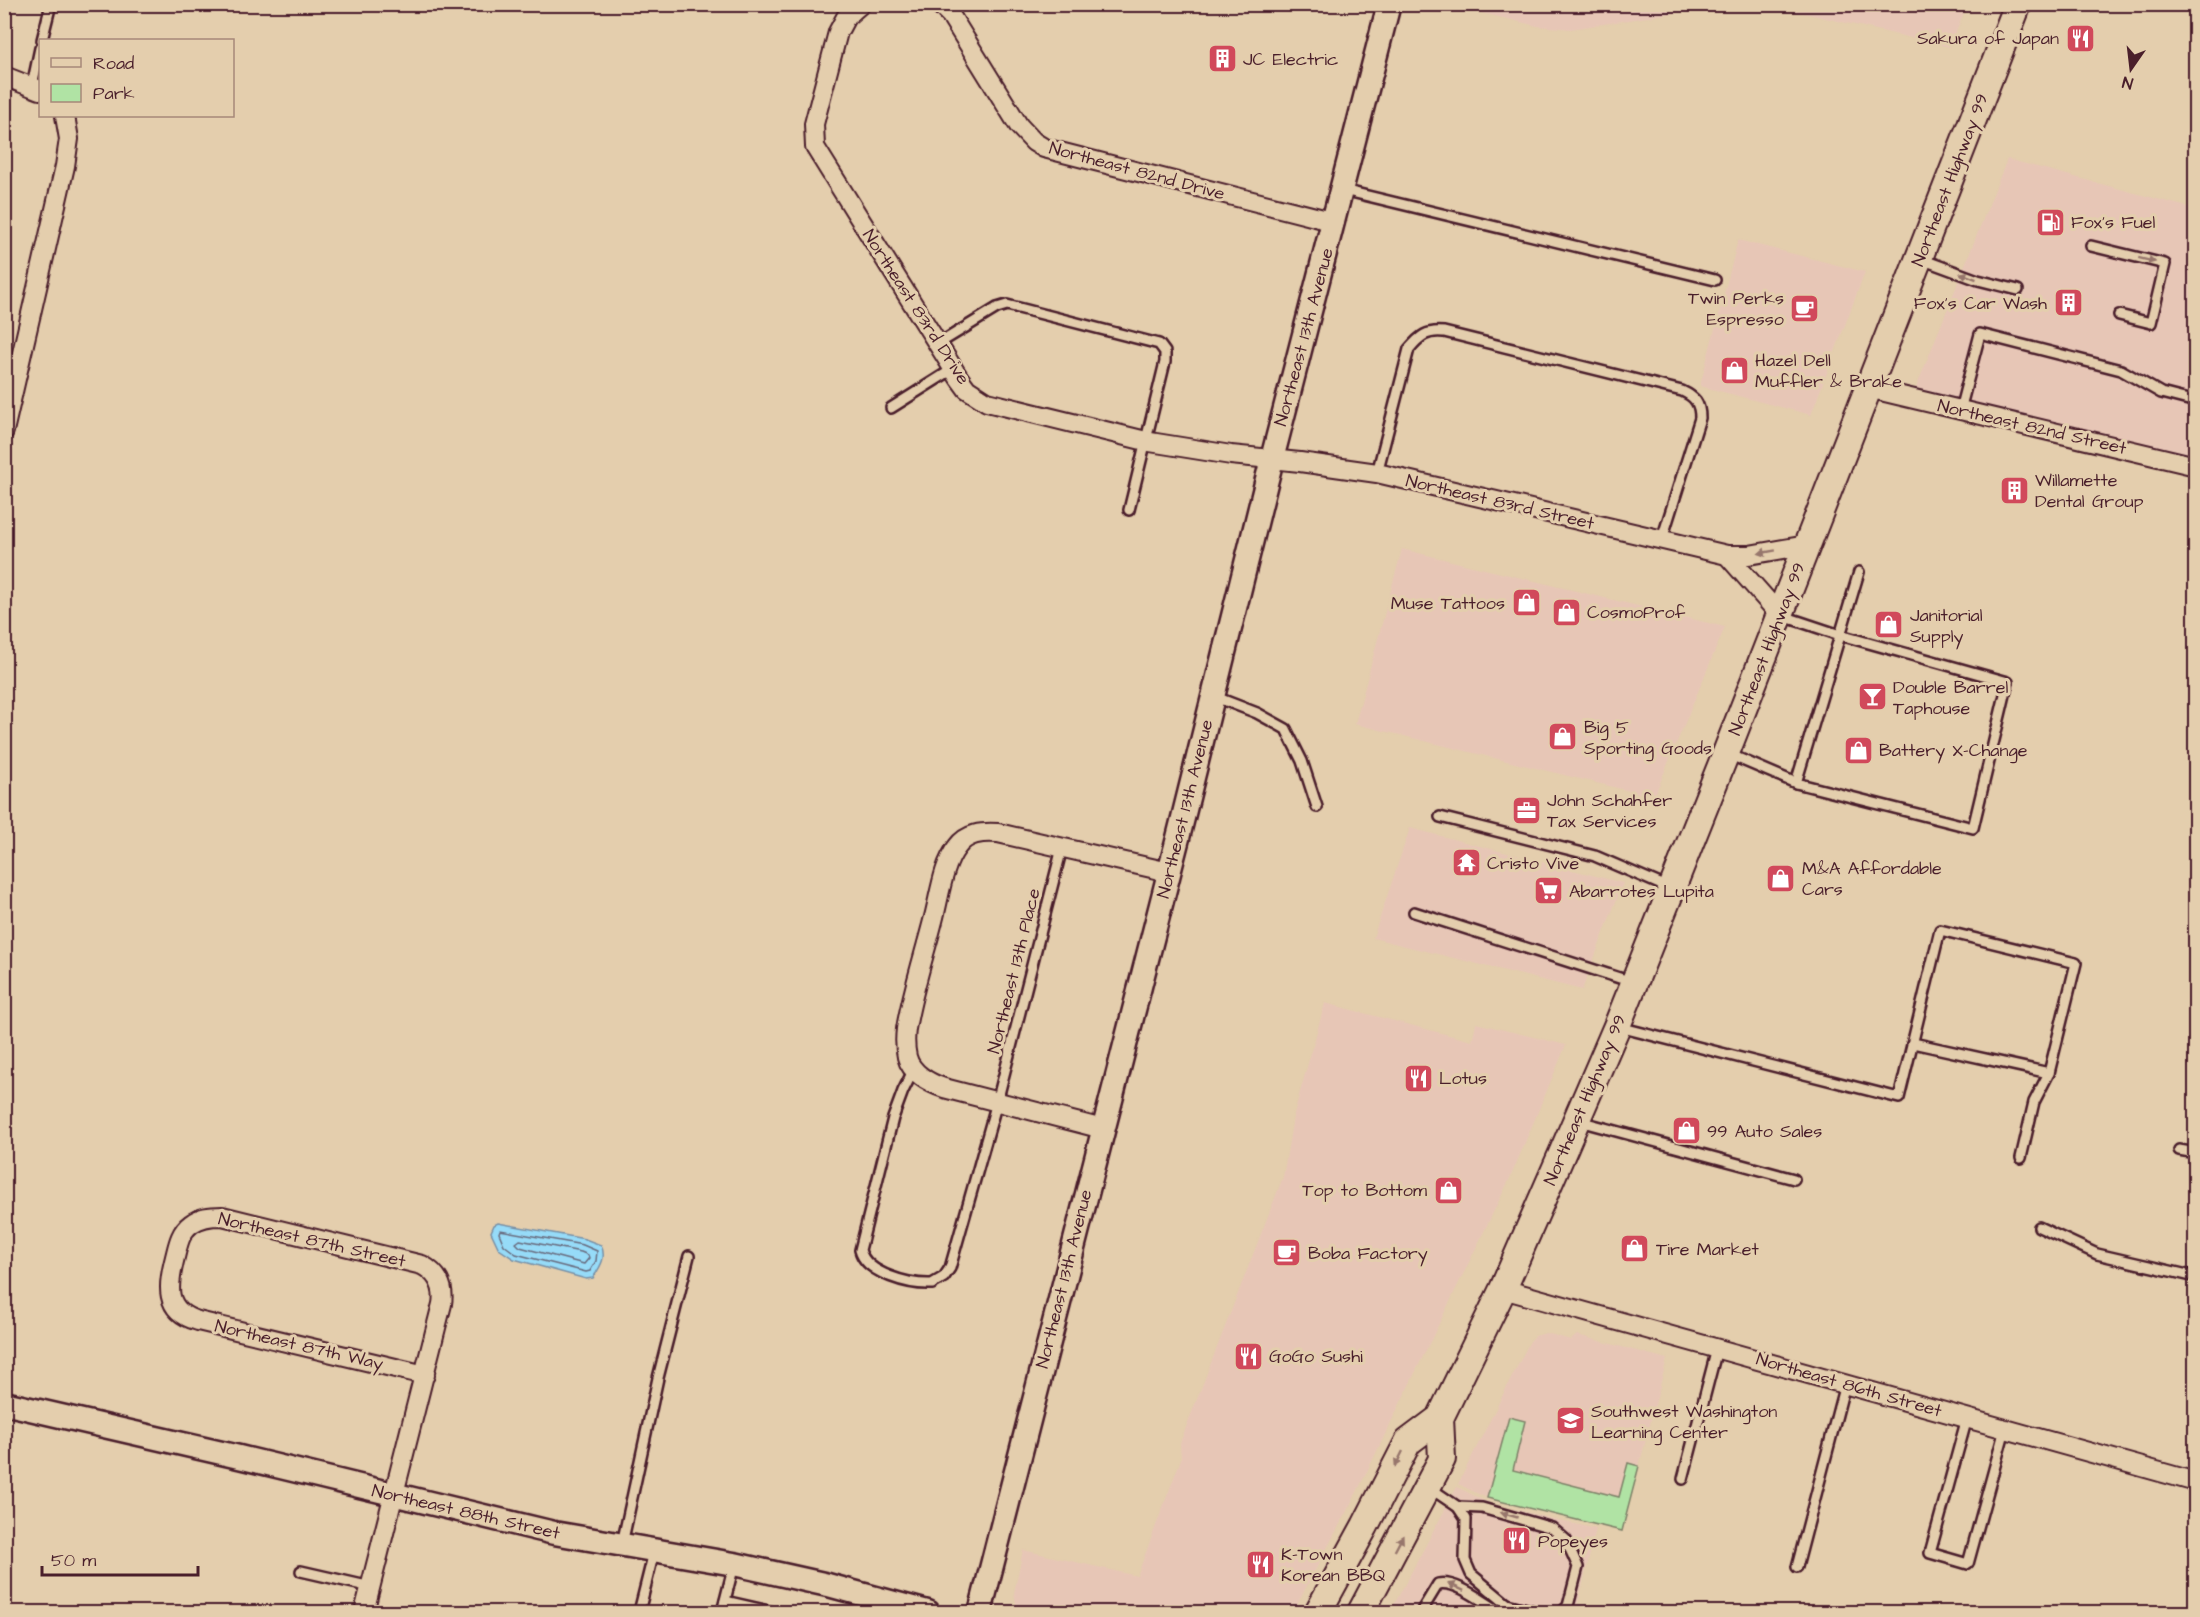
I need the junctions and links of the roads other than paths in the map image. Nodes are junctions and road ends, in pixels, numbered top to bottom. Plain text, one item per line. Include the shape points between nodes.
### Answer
1 (51, 4) edge
2 (861, 4) edge
3 (939, 4) edge
4 (1389, 4) edge
5 (2018, 4) edge
6 (42, 39) edge
7 (39, 58) edge
8 (4, 76) edge
9 (36, 88) edge
10 (65, 117) edge
11 (1342, 190) junction
12 (1335, 222) junction
13 (2091, 246) dead end
14 (1919, 258) junction
15 (1715, 280) dead end
16 (2018, 290) dead end
17 (2119, 315) dead end
18 (938, 344) junction
19 (953, 369) junction
20 (1868, 388) junction
21 (2196, 402) edge
22 (891, 408) dead end
23 (1960, 410) junction
24 (4, 431) edge
25 (1146, 441) junction
26 (1272, 459) junction
27 (2196, 466) edge
28 (1377, 473) junction
29 (1129, 510) dead end
30 (1662, 539) junction
31 (1807, 545) junction
32 (1727, 555) junction
33 (1858, 572) dead end
34 (1780, 615) junction
35 (1840, 635) junction
36 (1214, 696) junction
37 (1726, 753) junction
38 (1796, 783) junction
39 (1317, 807) dead end
40 (1440, 818) dead end
41 (1062, 848) junction
42 (1169, 872) junction
43 (1672, 889) junction
44 (1414, 912) dead end
45 (1634, 983) junction
46 (1617, 1026) junction
47 (1913, 1043) junction
48 (914, 1069) junction
49 (2049, 1073) junction
50 (997, 1102) junction
51 (1576, 1120) junction
52 (1103, 1129) junction
53 (2179, 1150) dead end
54 (2196, 1153) edge
55 (2021, 1158) dead end
56 (1794, 1179) dead end
57 (2038, 1227) dead end
58 (689, 1256) dead end
59 (2196, 1278) edge
60 (1503, 1289) junction
61 (177, 1309) joint
62 (1717, 1349) junction
63 (425, 1375) junction
64 (1845, 1384) junction
65 (4, 1403) edge
66 (1967, 1418) junction
67 (1440, 1419) junction
68 (2005, 1429) junction
69 (1683, 1479) dead end
70 (2196, 1482) edge
71 (1428, 1486) junction
72 (394, 1495) junction
73 (1458, 1507) junction
74 (622, 1547) junction
75 (654, 1552) junction
76 (734, 1564) junction
77 (1797, 1567) dead end
78 (301, 1570) dead end
79 (371, 1587) junction
80 (725, 1601) junction
81 (914, 1610) edge
82 (1504, 1610) edge
83 (364, 1612) edge
84 (639, 1612) edge
85 (722, 1612) edge
86 (773, 1612) edge
87 (980, 1612) edge
88 (1318, 1612) edge
89 (1361, 1612) edge
90 (1420, 1612) edge
91 (1538, 1612) edge
92 (1562, 1612) edge

1 - 6 lane
2 - 18 street, Northeast 83rd Drive via 846,17 838,32 814,124 814,141 819,155
3 - 12 street, Northeast 82nd Drive via 951,16 1019,126 1044,148
4 - 11 street, Northeast 13th Avenue
5 - 14 main road, Northeast Highway 99
7 - 9 lane
8 - 9 street
10 - 24 street via 69,139 65,166
11 - 12 street, Northeast 13th Avenue
11 - 15 lane
12 - 26 street, Northeast 13th Avenue
13 -> 17 lane via 2165,264 2151,323
16 -> 14 lane
14 - 20 main road, Northeast Highway 99
18 - 19 street, Northeast 83rd Drive
18 - 25 lane via 1006,305 1159,344 1166,362
19 - 22 lane
19 - 25 street, Northeast 83rd Drive via 967,389 987,402
20 - 23 street, Northeast 82nd Street
20 - 31 main road, Northeast Highway 99
21 - 23 lane via 2161,393 2121,370 1980,334
23 - 27 street, Northeast 82nd Street
25 - 26 street, Northeast 83rd Drive
25 - 29 lane
26 - 28 street, Northeast 83rd Street
26 - 36 street, Northeast 13th Avenue
28 - 30 street, Northeast 83rd Street
28 - 30 lane via 1409,349 1431,330 1444,332 1682,391 1697,400 1700,418
30 - 32 street, Northeast 83rd Street
31 -> 32 street, Northeast 83rd Street
31 - 34 main road, Northeast Highway 99
32 - 34 street
33 - 35 lane
34 - 35 lane
34 - 37 main road, Northeast Highway 99
35 - 38 lane
35 - 38 lane via 2008,682 1973,828
36 - 39 lane via 1257,712 1286,729 1302,760
36 - 42 street, Northeast 13th Avenue
37 - 38 lane
37 - 43 main road, Northeast Highway 99
40 - 43 lane via 1595,856
41 - 42 street
41 - 48 street via 985,832 968,836 957,846 949,860 906,1028 906,1055
41 - 50 lane, Northeast 13th Place
42 - 52 street, Northeast 13th Avenue
43 - 45 main road, Northeast Highway 99
44 - 45 lane
45 - 46 main road, Northeast Highway 99
46 - 47 lane via 1899,1098
46 - 51 main road, Northeast Highway 99
47 - 49 lane
47 - 49 lane via 1940,930 2076,963
48 - 50 street via 934,1085
48 - 50 lane, Northeast 13th Place via 896,1108 860,1247 863,1259 874,1269 900,1279 932,1284 948,1271
49 - 55 lane via 2034,1102
50 - 52 street
51 - 56 lane
51 - 60 main road, Northeast Highway 99
52 - 87 street, Northeast 13th Avenue
53 - 54 lane
57 - 59 lane via 2097,1254
58 - 74 lane
60 - 62 street, Northeast 86th Street
60 - 67 main road, Northeast Highway 99
61 - 63 street, Northeast 87th Way via 198,1321
61 - 63 street, Northeast 87th Street via 169,1280 180,1237 186,1228 207,1216 222,1216 422,1265 437,1276 443,1300
62 - 64 street, Northeast 86th Street
62 - 69 lane
63 - 72 street
64 - 66 street, Northeast 86th Street
64 - 77 lane
65 - 72 street, Northeast 88th Street
66 - 68 street, Northeast 86th Street
66 - 68 lane via 1930,1553 1968,1563
67 - 71 main road, Northeast Highway 99 via 1442,1459
67 -> 88 main road, Northeast Highway 99 via 1408,1442
68 - 70 street, Northeast 86th Street
71 - 73 lane
89 -> 71 main road, Northeast Highway 99
72 - 74 street, Northeast 88th Street
72 - 79 street
73 - 82 lane via 1466,1519 1464,1560 1471,1574
92 -> 73 lane via 1568,1606 1578,1567 1566,1540 1552,1528 1482,1508
74 - 75 street, Northeast 88th Street
75 - 76 street, Northeast 88th Street
75 - 84 lane
76 - 80 lane
76 - 81 street, Northeast 88th Street
78 - 79 lane
79 - 83 street
80 - 85 lane
80 - 86 lane
82 -> 90 lane via 1446,1582 1438,1584
82 - 91 lane

